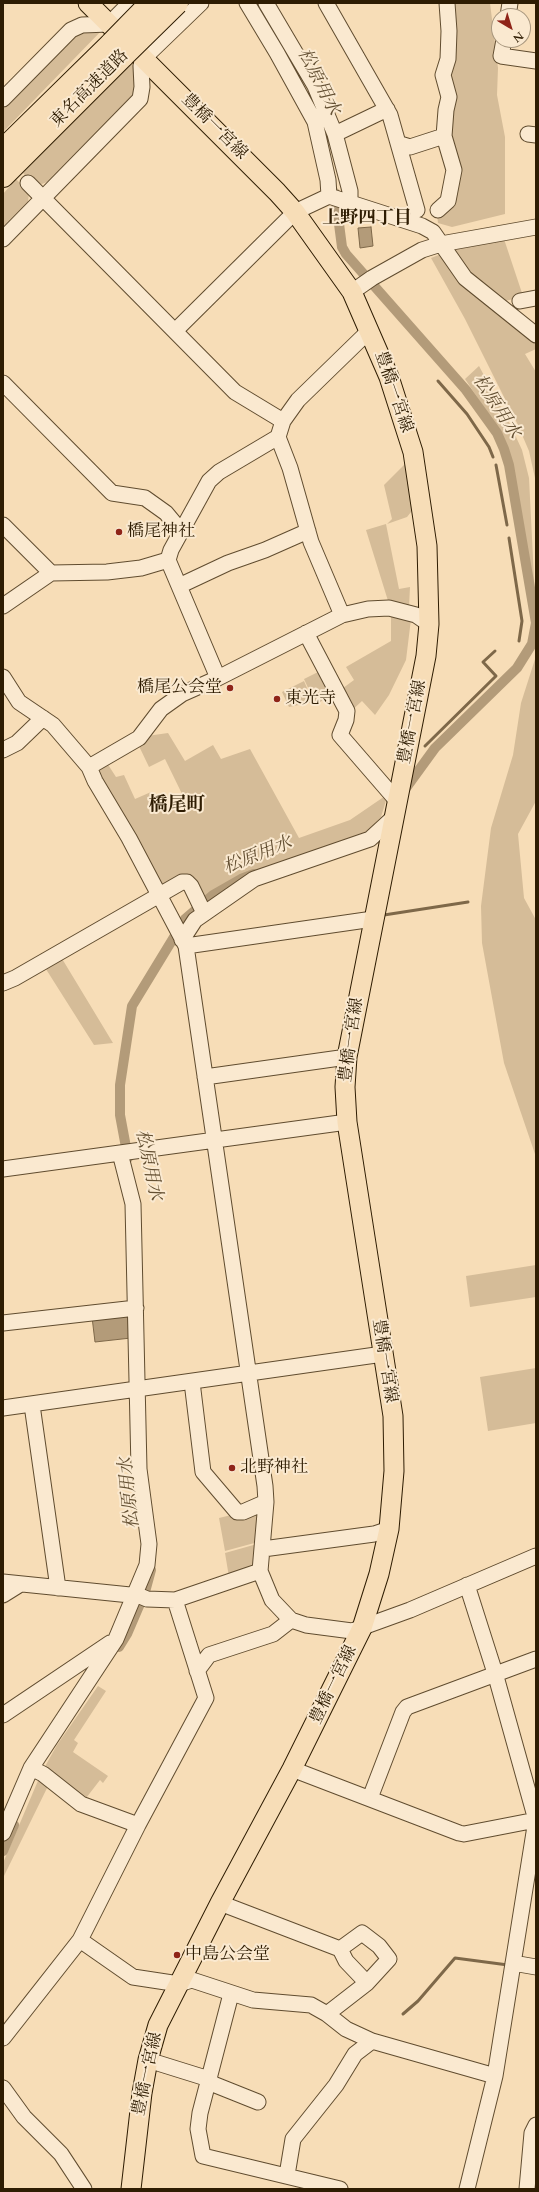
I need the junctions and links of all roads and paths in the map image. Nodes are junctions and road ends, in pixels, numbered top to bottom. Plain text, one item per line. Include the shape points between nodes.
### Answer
1 (88, 3) edge
2 (130, 3) edge
3 (144, 3) edge
4 (151, 3) edge
5 (177, 3) edge
6 (201, 3) edge
7 (247, 3) edge
8 (266, 3) edge
9 (326, 3) edge
10 (447, 3) edge
11 (122, 45) junction
12 (502, 48) edge
13 (536, 61) edge
14 (3, 99) edge
15 (387, 109) junction
16 (335, 134) junction
17 (444, 136) junction
18 (400, 144) junction
19 (3, 150) edge
20 (3, 176) edge
21 (28, 183) dead end
22 (42, 197) junction
23 (339, 199) junction
24 (418, 210) dead end
25 (438, 210) dead end
26 (295, 212) junction
27 (536, 227) edge
28 (3, 239) edge
29 (440, 244) junction
30 (363, 285) junction
31 (536, 298) edge
32 (520, 301) dead end
33 (370, 330) junction
34 (175, 331) junction
35 (536, 335) edge
36 (3, 383) edge
37 (283, 421) junction
38 (278, 437) junction
39 (3, 525) edge
40 (181, 531) junction
41 (308, 531) junction
42 (168, 560) junction
43 (51, 573) junction
44 (179, 586) junction
45 (3, 606) edge
46 (342, 615) junction
47 (429, 624) junction
48 (306, 633) junction
49 (3, 677) edge
50 (218, 678) junction
51 (44, 718) junction
52 (3, 750) edge
53 (89, 767) junction
54 (396, 809) junction
55 (158, 894) junction
56 (204, 913) junction
57 (373, 919) junction
58 (184, 943) junction
59 (3, 983) edge
60 (347, 1057) junction
61 (205, 1077) junction
62 (347, 1122) junction
63 (214, 1140) junction
64 (120, 1153) junction
65 (3, 1169) edge
66 (136, 1308) junction
67 (3, 1323) edge
68 (383, 1354) junction
69 (248, 1373) junction
70 (192, 1382) junction
71 (137, 1389) junction
72 (32, 1405) junction
73 (3, 1408) edge
74 (266, 1502) junction
75 (389, 1529) junction
76 (263, 1549) junction
77 (536, 1556) edge
78 (260, 1571) junction
79 (3, 1582) edge
80 (19, 1585) junction
81 (468, 1585) junction
82 (58, 1588) junction
83 (3, 1595) edge
84 (141, 1597) junction
85 (175, 1600) junction
86 (291, 1620) junction
87 (362, 1628) junction
88 (116, 1639) junction
89 (536, 1659) edge
90 (198, 1671) junction
91 (495, 1673) junction
92 (3, 1715) edge
93 (31, 1768) junction
94 (292, 1769) junction
95 (370, 1798) junction
96 (6, 1820) edge
97 (536, 1820) edge
98 (138, 1825) junction
99 (3, 1833) edge
100 (220, 1903) junction
101 (80, 1940) junction
102 (340, 1949) junction
103 (513, 1963) junction
104 (536, 1967) edge
105 (367, 1983) junction
106 (179, 1984) junction
107 (231, 1994) junction
108 (327, 2014) junction
109 (3, 2038) edge
110 (372, 2041) junction
111 (148, 2060) junction
112 (495, 2076) junction
113 (209, 2079) junction
114 (3, 2088) edge
115 (258, 2102) dead end
116 (536, 2125) edge
117 (287, 2175) junction
118 (301, 2184) edge
119 (82, 2188) edge
120 (131, 2189) edge
121 (340, 2189) edge
122 (467, 2189) edge
123 (527, 2189) edge

1 - 11 main road, 豊橋一宮線
2 - 11 street
3 - 11 highway, bridge
4 - 11 highway, 東名高速道路, bridge
5 - 11 highway, 東名高速道路, bridge
6 - 11 street
7 - 23 street via 315,122 328,180
8 - 16 street via 315,86
9 - 15 street
10 - 17 street via 448,59 443,75 449,97
11 - 14 street via 82,25 71,30
11 - 19 highway, 東名高速道路
11 - 20 highway, 東名高速道路
11 - 22 street via 141,66 140,99
11 - 26 main road, 豊橋一宮線 via 244,157
12 - 13 street via 501,56
15 - 16 street
15 - 18 street
16 - 23 street via 350,191
17 - 18 street via 410,147
17 - 25 street via 454,170 448,201
18 - 24 street
21 - 22 street
22 - 28 street
22 - 34 street
23 - 26 street
23 - 29 street via 426,228 433,232
26 - 30 main road, 豊橋一宮線
26 - 34 street
27 - 29 street
29 - 30 street via 422,250
29 - 35 street via 465,278
30 - 33 main road, 豊橋一宮線
31 - 32 street
33 - 37 street via 298,400
33 - 47 main road, 豊橋一宮線 via 389,377 413,452 428,546
34 - 37 street via 235,392
36 - 40 street via 112,493 146,498 166,513
37 - 38 street
38 - 40 street via 219,472 209,481
38 - 41 street via 290,468
39 - 43 street
40 - 42 street
41 - 44 street
41 - 46 street
42 - 43 street via 141,568 107,572
42 - 44 street
43 - 45 street
44 - 50 street
46 - 47 street via 368,609 389,608 416,615
46 - 48 street
47 - 54 main road, 豊橋一宮線 via 417,707
48 - 50 street
48 - 54 street via 347,711 340,736
49 - 51 street via 19,702
50 - 53 street via 182,694 161,709 139,738
51 - 52 street via 17,743
51 - 53 street
53 - 55 street
54 - 56 street via 370,838 254,879
54 - 57 main road, 豊橋一宮線
55 - 56 street via 176,884 187,882
55 - 58 street
55 - 59 street
56 - 58 street via 195,920
57 - 58 street
57 - 60 main road, 豊橋一宮線
58 - 61 street
60 - 61 street
60 - 62 main road, 豊橋一宮線
61 - 63 street
62 - 63 street
62 - 68 main road, 豊橋一宮線
63 - 64 street
63 - 69 street
64 - 65 street
64 - 66 street via 133,1204
66 - 67 street
66 - 71 street
68 - 69 street
68 - 75 main road, 豊橋一宮線 via 393,1416 394,1449
69 - 70 street
69 - 74 street
70 - 71 street
70 - 74 street via 203,1472 237,1512
71 - 72 street
71 - 84 street via 138,1470 149,1544
72 - 73 street
72 - 82 street
74 - 76 street
75 - 76 street via 374,1534
75 - 87 main road, 豊橋一宮線 via 379,1574
76 - 78 street
77 - 81 street
78 - 85 street
78 - 86 street via 272,1600
79 - 80 street
80 - 82 street
80 - 83 street
81 - 87 street
81 - 91 street
82 - 84 street
84 - 85 street
84 - 88 street
85 - 90 street
86 - 87 street via 306,1625 345,1630
86 - 90 street via 273,1634 209,1655
87 - 94 main road, 豊橋一宮線
88 - 92 street
88 - 93 street
89 - 91 street
90 - 98 street via 206,1698
91 - 95 street via 407,1707
91 - 97 street
93 - 96 street
93 - 98 street via 43,1774 81,1804
94 - 95 street
94 - 100 main road, 豊橋一宮線
95 - 97 street via 464,1834
96 - 99 street
97 - 103 street
98 - 101 street
100 - 102 street
100 - 106 main road, 豊橋一宮線
101 - 106 street via 133,1977
101 - 109 street
102 - 105 street via 346,1961
102 - 105 street via 362,1933 379,1946 389,1959
103 - 104 street
103 - 112 street
105 - 108 street
106 - 107 street via 192,1980
106 - 111 main road, 豊橋一宮線 via 158,2025
107 - 108 street via 265,2002 311,2005
107 - 113 street
108 - 110 street via 346,2029
110 - 112 street
110 - 117 street via 355,2054 336,2085 293,2139
111 - 113 street
111 - 120 main road, 豊橋一宮線
112 - 122 street
113 - 115 street via 213,2084
113 - 117 street via 203,2096 198,2129 203,2156
114 - 119 street via 24,2117 61,2154
116 - 123 street via 532,2133
117 - 118 street
118 - 121 street

